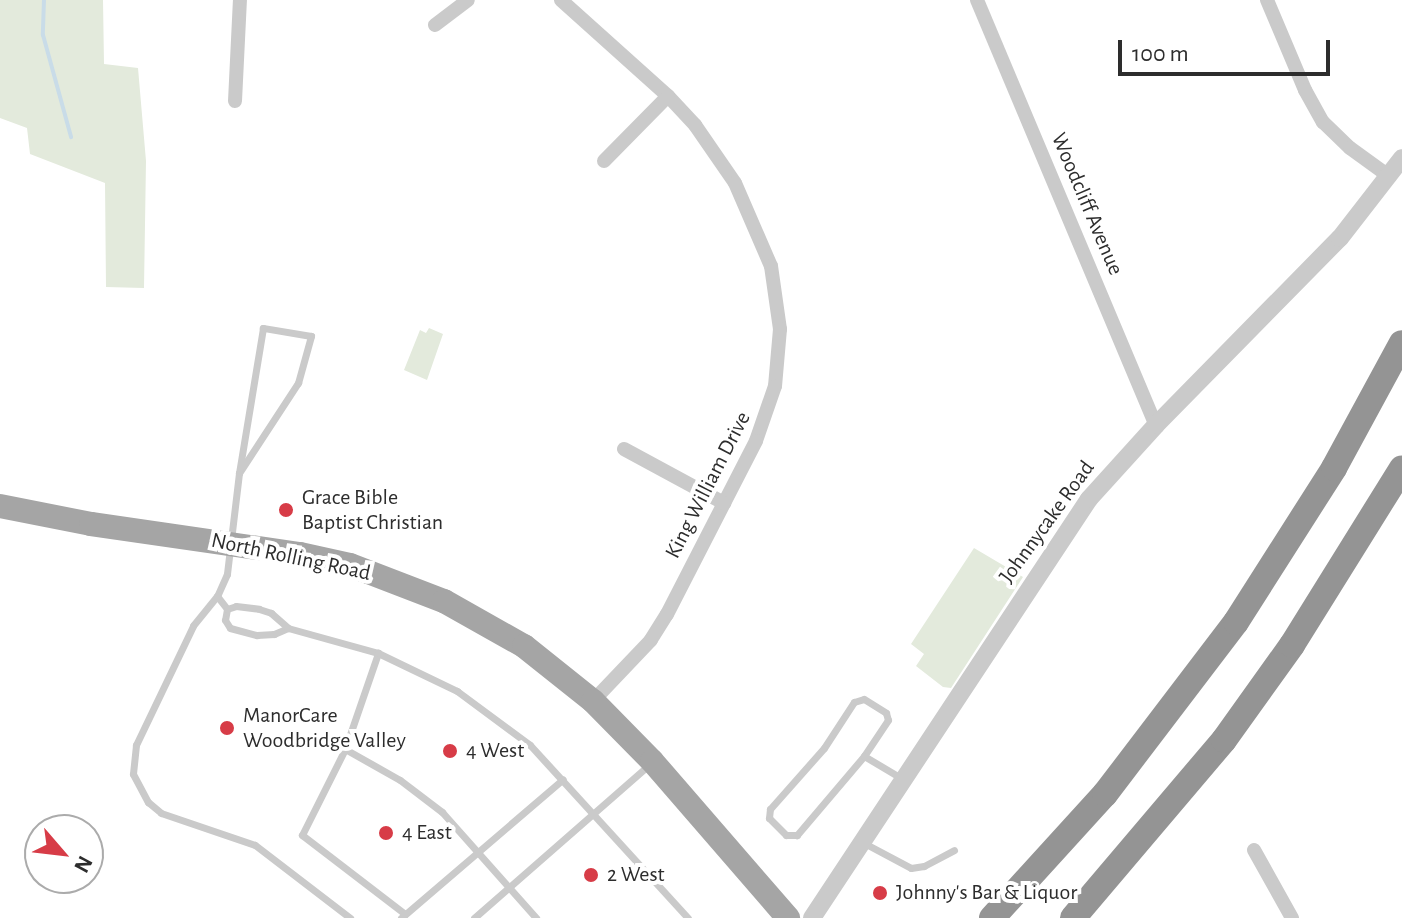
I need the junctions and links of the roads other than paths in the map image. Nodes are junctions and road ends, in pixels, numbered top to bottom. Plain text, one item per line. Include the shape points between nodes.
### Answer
1 (240, 0) edge
2 (468, 0) edge
3 (561, 0) edge
4 (977, 0) edge
5 (1267, 0) edge
6 (435, 25) dead end
7 (668, 96) junction
8 (235, 101) dead end
9 (1402, 158) edge
10 (604, 161) dead end
11 (1390, 177) junction
12 (1402, 343) edge
13 (1156, 425) junction
14 (624, 449) dead end
15 (1402, 468) edge
16 (239, 473) junction
17 (724, 503) junction
18 (0, 506) edge
19 (232, 543) junction
20 (217, 596) junction
21 (227, 609) junction
22 (288, 628) junction
23 (378, 653) junction
24 (593, 701) junction
25 (345, 749) junction
26 (864, 756) junction
27 (652, 761) junction
28 (563, 779) junction
29 (903, 779) junction
30 (596, 814) junction
31 (862, 841) junction
32 (479, 850) junction
33 (954, 850) dead end
34 (1254, 850) dead end
35 (509, 887) junction
36 (403, 916) edge
37 (350, 918) edge
38 (474, 918) edge
39 (536, 918) edge
40 (688, 918) edge
41 (788, 918) edge
42 (812, 918) edge
43 (992, 918) edge
44 (1073, 918) edge
45 (1292, 918) edge

1 - 8 street
2 - 6 street
3 - 7 street, King William Drive
4 - 13 street, Woodcliff Avenue
5 - 11 street via 1323,122
7 - 10 street
7 - 17 street, King William Drive via 735,183 761,237 777,297 775,386 756,441
9 - 11 street, Johnnycake Road
11 - 13 street, Johnnycake Road via 1340,238
12 - 43 highway via 1334,468 1236,622 1105,794
13 - 29 street, Johnnycake Road via 1080,512
14 - 17 street
15 - 44 highway via 1300,634 1224,740
16 - 16 lane via 263,328 311,336 298,383
16 - 19 lane
17 - 24 street, King William Drive via 651,640
18 - 19 main road, North Rolling Road
19 - 20 lane
19 - 24 main road, North Rolling Road via 350,565 424,592 524,646
20 - 21 lane
20 - 37 lane via 193,626 136,745 132,760 138,788 161,813 268,853
21 - 22 lane via 259,609
21 - 22 lane via 225,620 241,633 274,634
22 - 23 lane
23 - 25 lane
23 - 28 lane via 490,713
24 - 27 main road, North Rolling Road
25 - 32 lane via 421,794
25 - 36 lane via 302,835
26 - 26 lane via 888,720 864,699 854,702 824,748 770,809 769,818 786,835 797,835
26 - 29 lane
27 - 30 lane
27 - 41 main road, North Rolling Road
28 - 30 lane
28 - 32 lane
29 - 31 street, Johnnycake Road
30 - 35 lane
30 - 40 lane
31 - 33 lane via 911,868
31 - 42 street, Johnnycake Road
32 - 35 lane
32 - 36 lane
34 - 45 street
35 - 38 lane
35 - 39 lane

